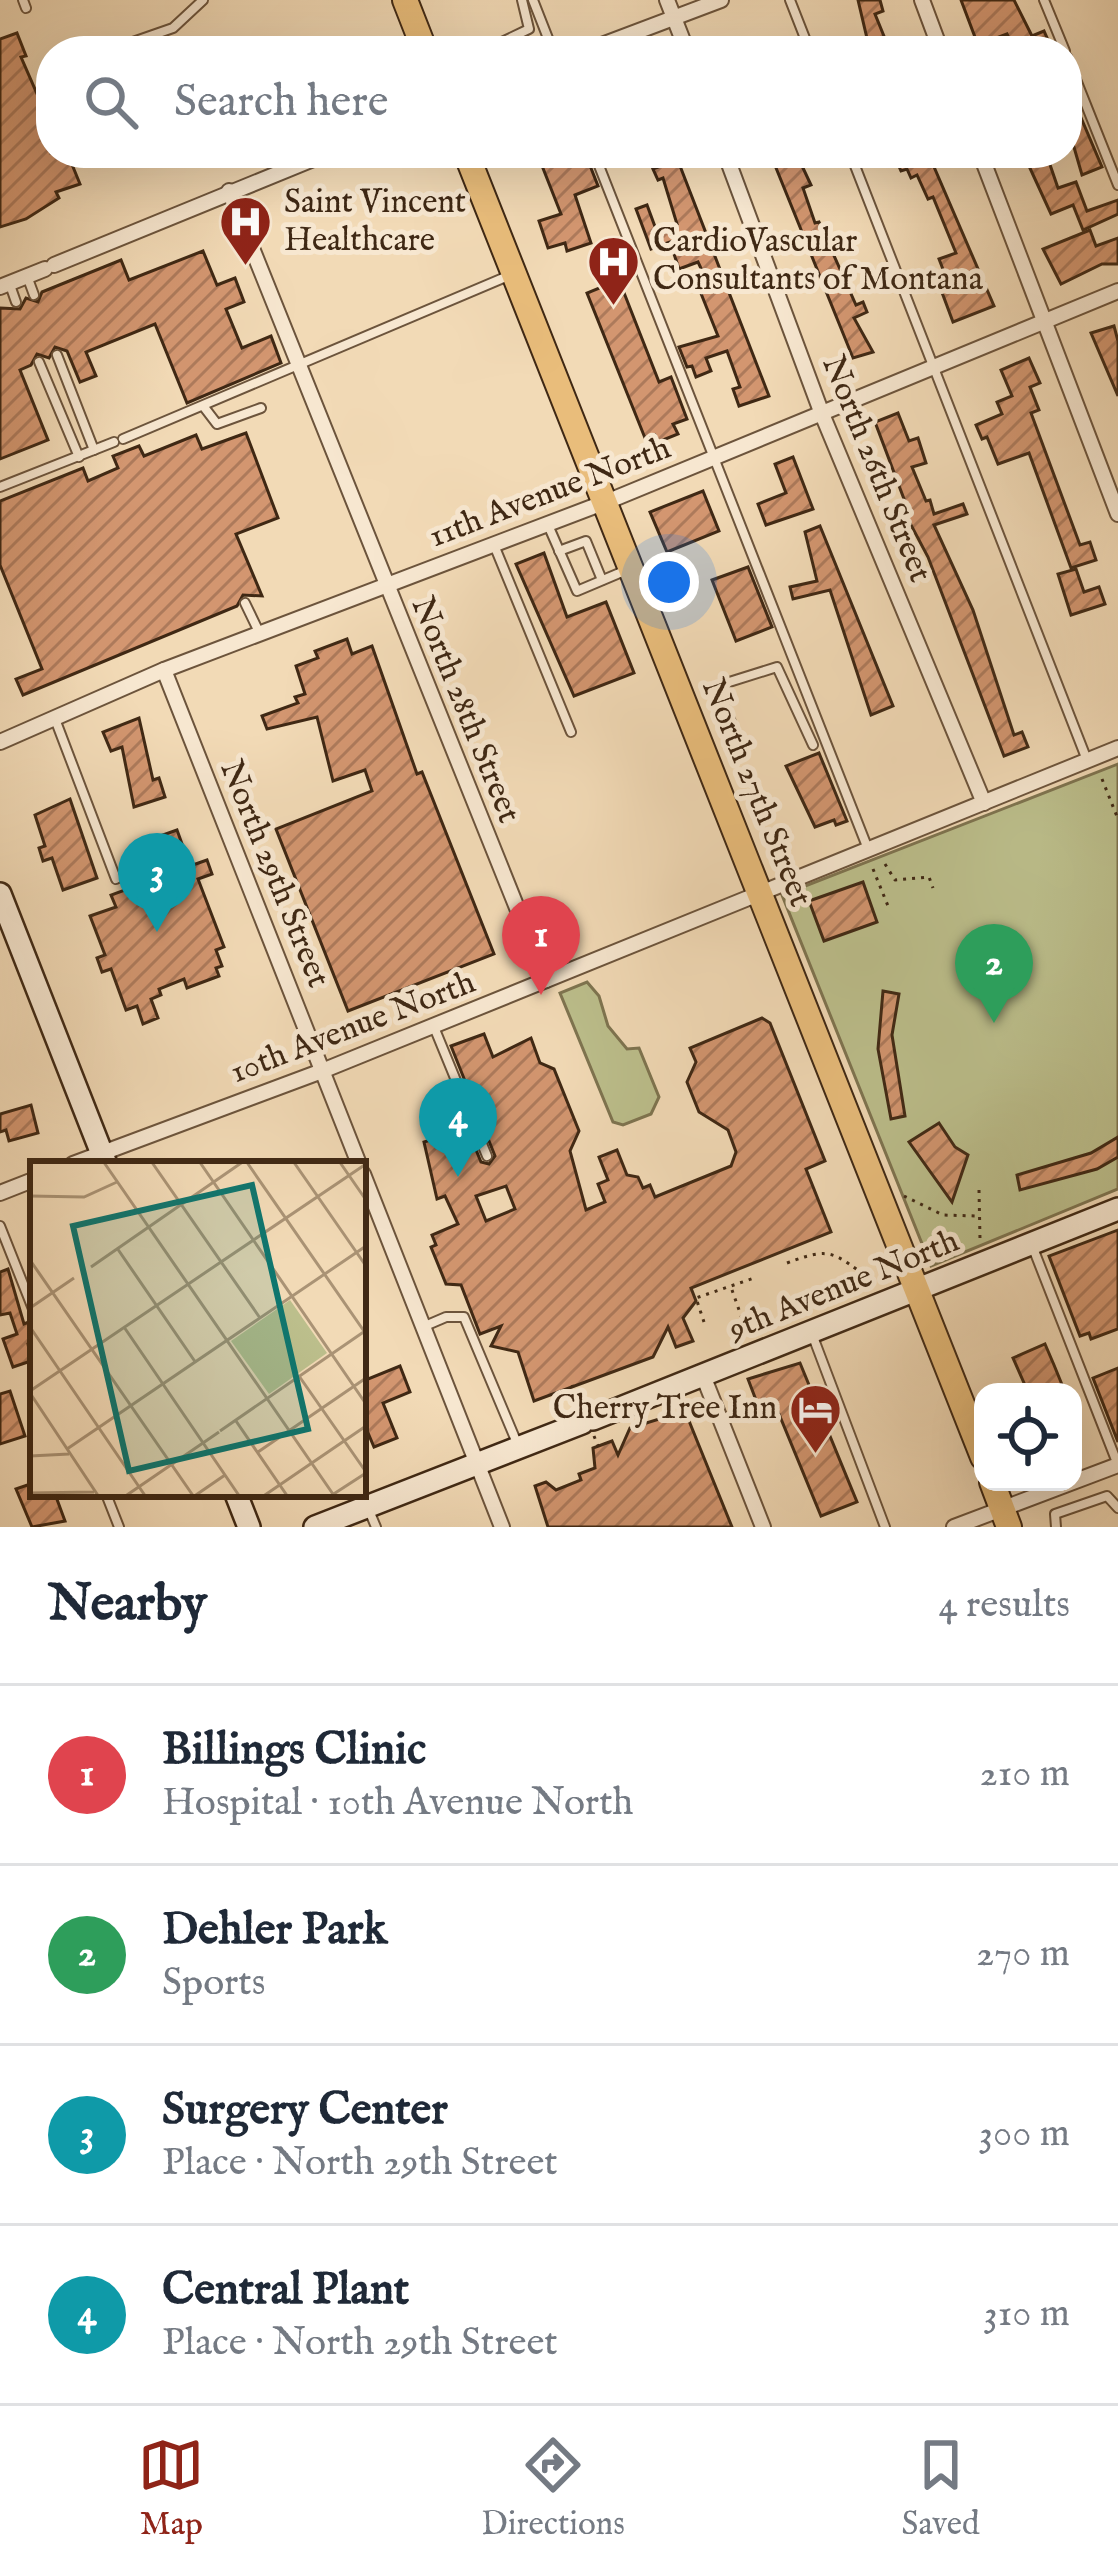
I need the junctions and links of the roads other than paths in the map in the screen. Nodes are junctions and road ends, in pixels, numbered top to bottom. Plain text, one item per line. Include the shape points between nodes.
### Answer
1 (203, 0) edge
2 (405, 0) edge
3 (522, 0) edge
4 (533, 0) edge
5 (667, 0) edge
6 (721, 0) edge
7 (790, 0) edge
8 (922, 0) edge
9 (1045, 0) edge
10 (674, 17) junction
11 (149, 36) edge
12 (419, 36) edge
13 (515, 36) edge
14 (548, 36) edge
15 (625, 36) edge
16 (681, 36) edge
17 (804, 36) edge
18 (935, 36) edge
19 (1059, 36) edge
20 (1082, 94) edge
21 (289, 168) edge
22 (472, 168) edge
23 (600, 168) edge
24 (731, 168) edge
25 (856, 168) edge
26 (986, 168) edge
27 (1118, 185) edge
28 (229, 191) junction
29 (513, 274) junction
30 (27, 276) junction
31 (4, 286) edge
32 (1118, 291) edge
33 (34, 295) dead end
34 (16, 302) dead end
35 (1044, 321) junction
36 (57, 355) dead end
37 (39, 362) dead end
38 (935, 367) junction
39 (300, 368) junction
40 (204, 407) junction
41 (261, 408) dead end
42 (821, 414) junction
43 (94, 451) junction
44 (79, 457) junction
45 (714, 457) junction
46 (0, 488) edge
47 (604, 502) junction
48 (1118, 514) edge
49 (548, 524) junction
50 (494, 544) junction
51 (559, 551) junction
52 (630, 568) junction
53 (602, 580) junction
54 (386, 585) junction
55 (245, 603) dead end
56 (260, 634) junction
57 (164, 670) junction
58 (55, 718) junction
59 (734, 731) dead end
60 (571, 732) dead end
61 (0, 742) edge
62 (813, 745) dead end
63 (1118, 748) edge
64 (1088, 761) junction
65 (984, 803) junction
66 (869, 850) junction
67 (116, 879) dead end
68 (760, 892) junction
69 (0, 894) edge
70 (546, 980) junction
71 (434, 1026) junction
72 (322, 1071) junction
73 (488, 1156) dead end
74 (104, 1158) edge
75 (358, 1161) edge
76 (30, 1181) edge
77 (366, 1182) edge
78 (0, 1192) edge
79 (1118, 1209) edge
80 (0, 1226) edge
81 (1032, 1246) junction
82 (917, 1292) junction
83 (30, 1301) edge
84 (424, 1327) junction
85 (812, 1334) junction
86 (704, 1378) junction
87 (974, 1434) edge
88 (518, 1447) junction
89 (477, 1463) junction
90 (1118, 1465) edge
91 (107, 1497) edge
92 (237, 1497) edge
93 (1118, 1508) edge
94 (372, 1517) edge
95 (1005, 1518) edge
96 (119, 1527) edge
97 (249, 1527) edge
98 (316, 1527) edge
99 (502, 1527) edge
100 (763, 1527) edge
101 (885, 1527) edge
102 (954, 1527) edge
103 (1056, 1527) edge

1 - 11 lane
2 - 12 main road
3 - 13 lane via 530,29
4 - 14 lane
5 - 10 street
6 - 10 street
7 - 17 lane
8 - 18 street
9 - 19 lane
10 - 15 street
10 - 16 street
20 - 27 lane
21 - 28 street
22 - 29 main road, North 27th Street
23 - 45 lane
24 - 42 street, North 26th Street
25 - 38 lane
26 - 35 street
28 - 30 street
28 - 39 street, North 28th Street
29 - 39 lane
29 - 47 main road, North 27th Street
30 - 31 street
30 - 33 lane
31 - 34 lane
32 - 35 street, 11th Avenue North
35 - 38 street, 11th Avenue North
35 - 48 street
36 - 43 lane
37 - 44 lane
38 - 42 street, 11th Avenue North
38 - 64 lane
39 - 40 lane
39 - 54 street, North 28th Street
40 - 41 lane via 218,424
40 - 43 lane
42 - 45 street, 11th Avenue North
42 - 65 street, North 26th Street
43 - 44 lane
44 - 46 lane
45 - 47 street, 11th Avenue North
45 - 66 lane
47 - 49 street, 11th Avenue North
47 - 52 main road, North 27th Street
49 - 50 street, 11th Avenue North
49 - 51 lane
50 - 54 street, 11th Avenue North
50 - 60 lane
51 - 53 lane via 586,541
51 - 53 lane via 577,591
52 - 53 lane
52 - 68 main road, North 27th Street
54 - 56 street, 11th Avenue North
54 - 70 street, North 28th Street
55 - 56 lane
56 - 57 street, 11th Avenue North
57 - 58 street, 11th Avenue North
57 - 72 street, North 29th Street
58 - 61 street, 11th Avenue North
58 - 67 lane
59 - 62 lane via 726,683 777,667
63 - 64 street, 10th Avenue North
64 - 65 street, 10th Avenue North
65 - 66 street, 10th Avenue North
66 - 68 street, 10th Avenue North
68 - 70 street, 10th Avenue North
68 - 82 main road, North 27th Street
69 - 74 street
70 - 71 street, 10th Avenue North
71 - 72 street, 10th Avenue North
71 - 73 lane
72 - 74 street, 10th Avenue North
72 - 75 street, North 29th Street
76 - 78 street
77 - 84 street
79 - 81 street, 9th Avenue North
80 - 83 lane
81 - 82 street, 9th Avenue North
81 - 90 lane
82 - 85 street, 9th Avenue North
82 - 87 main road, North 27th Street
84 - 88 lane via 464,1317
84 - 89 street
85 - 86 street, 9th Avenue North
85 - 101 lane
86 - 88 street, 9th Avenue North
86 - 100 street
88 - 89 street, 9th Avenue North
89 - 94 street, 9th Avenue North
89 - 99 street
90 - 95 street
91 - 96 lane
92 - 97 street
93 - 103 lane via 1107,1496 1055,1514
94 - 98 street, 9th Avenue North
95 - 102 street

